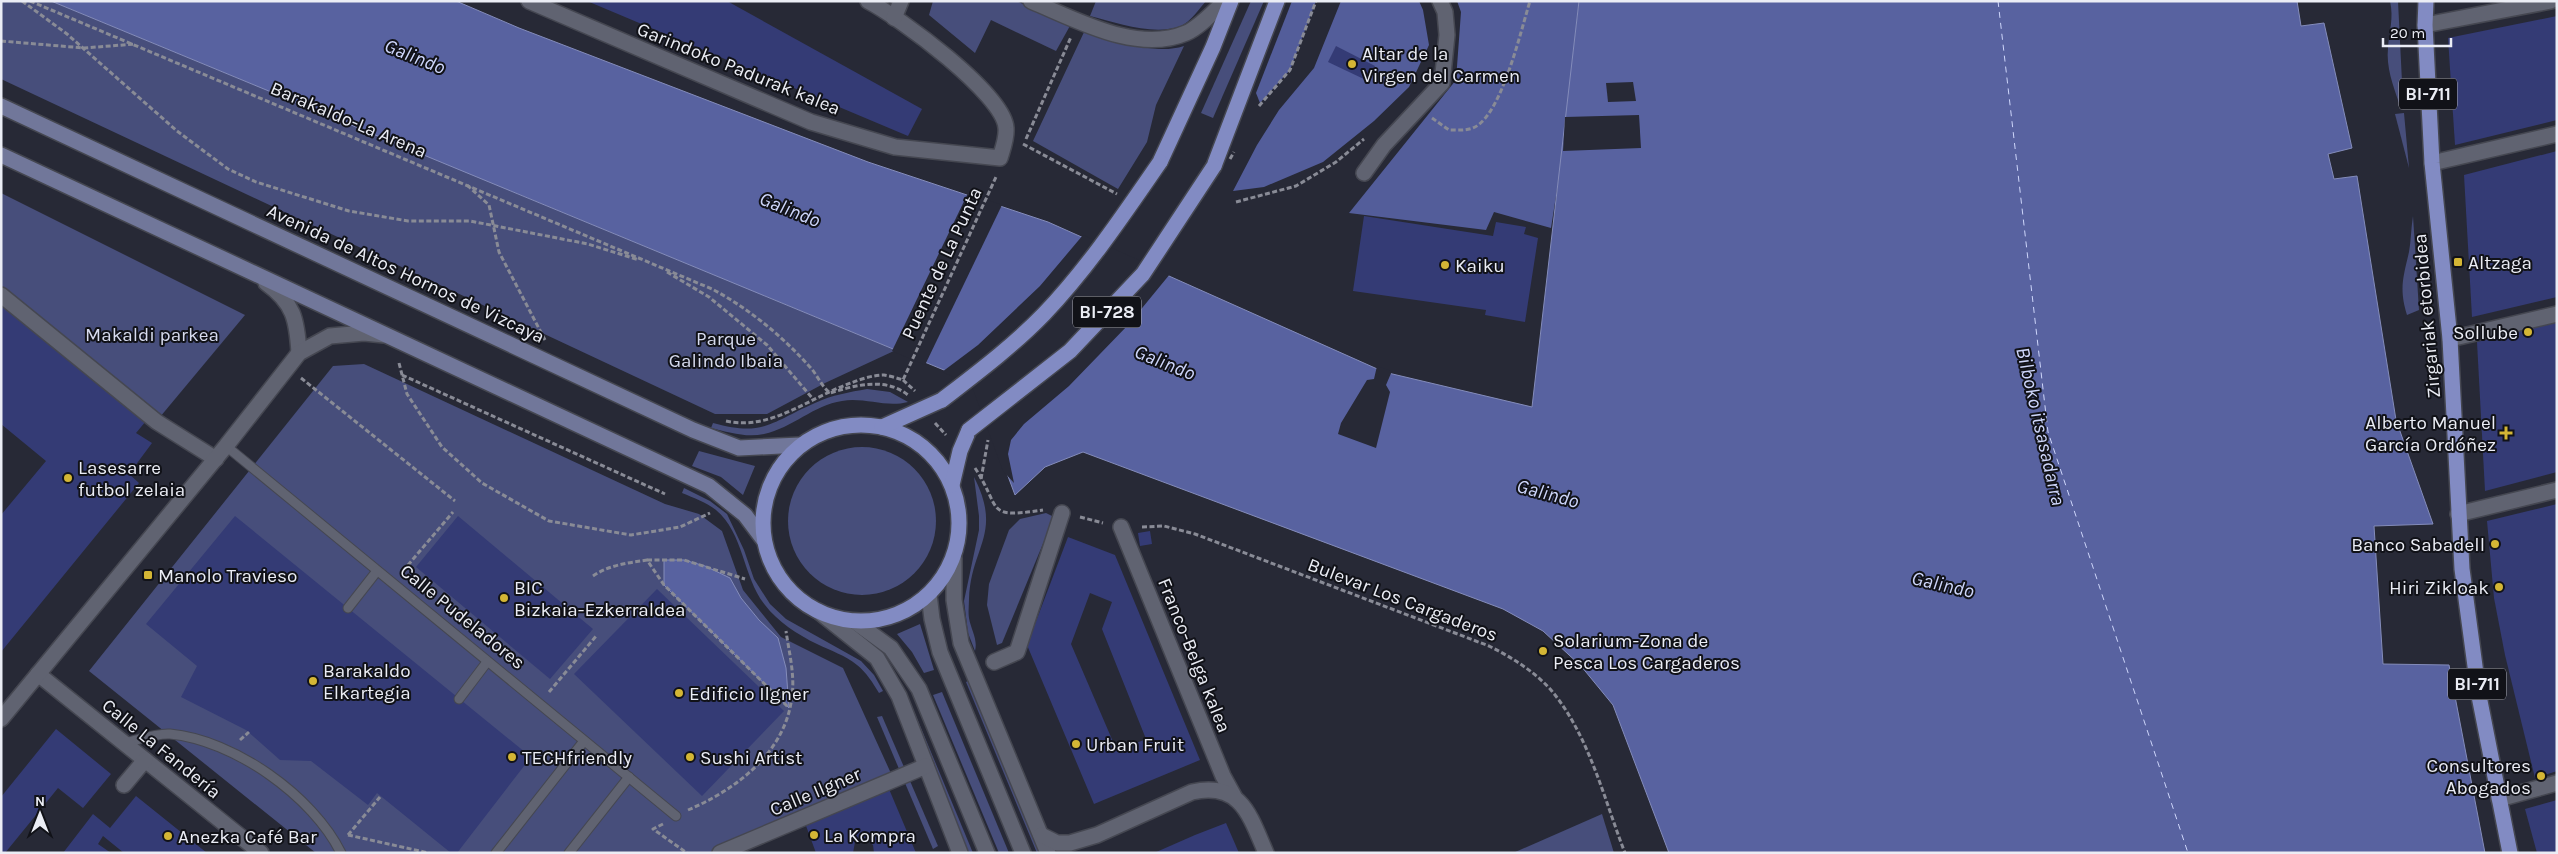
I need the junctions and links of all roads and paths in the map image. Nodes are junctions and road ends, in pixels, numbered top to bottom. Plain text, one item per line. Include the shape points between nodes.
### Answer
1 (22, 1) edge
2 (30, 1) edge
3 (529, 1) edge
4 (868, 1) edge
5 (901, 1) edge
6 (1031, 1) edge
7 (1225, 1) edge
8 (1231, 1) edge
9 (1277, 1) edge
10 (1316, 1) edge
11 (1440, 1) edge
12 (1530, 1) edge
13 (2426, 1) edge
14 (2550, 1) edge
15 (894, 18) junction
16 (2425, 26) junction
17 (1071, 35) dead end
18 (1, 41) edge
19 (136, 44) junction
20 (84, 48) junction
21 (1, 106) edge
22 (1421, 107) junction
23 (1256, 110) dead end
24 (2557, 134) edge
25 (1366, 138) dead end
26 (1005, 142) junction
27 (1024, 144) junction
28 (1, 155) edge
29 (2432, 163) junction
30 (1364, 173) dead end
31 (996, 175) dead end
32 (465, 183) junction
33 (1126, 199) dead end
34 (1236, 202) dead end
35 (493, 225) junction
36 (656, 265) junction
37 (254, 275) junction
38 (1, 295) edge
39 (2557, 314) edge
40 (389, 338) junction
41 (2450, 339) junction
42 (553, 344) dead end
43 (299, 353) junction
44 (288, 367) junction
45 (402, 375) junction
46 (903, 380) junction
47 (828, 391) junction
48 (920, 396) dead end
49 (813, 399) junction
50 (914, 400) dead end
51 (724, 420) dead end
52 (882, 426) junction
53 (800, 445) junction
54 (226, 446) junction
55 (216, 459) junction
56 (976, 469) dead end
57 (952, 485) junction
58 (2557, 490) edge
59 (665, 494) dead end
60 (455, 500) dead end
61 (452, 512) dead end
62 (710, 513) dead end
63 (1024, 513) dead end
64 (1062, 513) joint
65 (2458, 514) junction
66 (1121, 527) junction
67 (763, 538) junction
68 (954, 558) junction
69 (647, 560) junction
70 (377, 571) junction
71 (592, 576) dead end
72 (745, 580) dead end
73 (392, 583) junction
74 (929, 594) junction
75 (348, 608) dead end
76 (818, 611) junction
77 (854, 621) junction
78 (786, 631) dead end
79 (597, 635) dead end
80 (487, 662) junction
81 (994, 662) dead end
82 (38, 674) junction
83 (459, 699) dead end
84 (539, 704) junction
85 (789, 708) junction
86 (1, 719) edge
87 (584, 742) junction
88 (125, 743) junction
89 (144, 760) junction
90 (926, 766) junction
91 (629, 777) junction
92 (2557, 783) edge
93 (124, 785) dead end
94 (1234, 796) junction
95 (380, 797) dead end
96 (2499, 799) junction
97 (676, 816) junction
98 (347, 835) junction
99 (1040, 836) junction
100 (340, 850) edge
101 (261, 853) edge
102 (429, 853) edge
103 (496, 853) edge
104 (569, 853) edge
105 (687, 853) edge
106 (720, 853) edge
107 (960, 853) edge
108 (987, 853) edge
109 (1023, 853) edge
110 (1048, 853) edge
111 (1266, 853) edge
112 (1625, 853) edge
113 (2510, 853) edge

1 - 20 path
2 - 19 path, Barakaldo-La Arena
3 - 26 street, Garindoko Padurak kalea via 810,122 894,147 1000,158
4 - 15 street
5 - 15 street
6 - 7 street via 1098,28 1146,39 1188,33
8 - 52 main road, BI-728, bridge via 1160,162 1108,237 1044,313 990,363 942,400
9 - 57 main road, BI-728, bridge via 1214,166 1143,274 1070,351 969,430 960,450
10 - 23 path via 1290,70
11 - 22 street via 1445,12 1447,35 1442,83
12 - 22 path via 1510,66 1494,107 1484,120 1474,127 1449,130 1440,126
13 - 16 main road, BI-711
14 - 16 street
15 - 26 street via 942,53 992,99 1006,126
16 - 29 main road, BI-711
17 - 27 path
18 - 20 path
19 - 20 path
19 - 32 path, Barakaldo-La Arena
20 - 35 path via 177,131 228,169 256,182 349,211 408,221 470,221
21 - 53 main road, Avenida de Altos Hornos de Vizcaya via 693,430 739,448
22 - 30 street via 1384,145
24 - 29 street
25 - 34 path via 1336,162 1296,186
26 - 27 path
27 - 33 path
28 - 37 main road
29 - 41 main road, Zirgariak etorbidea / BI-711
31 - 46 path, Puente de La Punta
32 - 35 path via 489,206
32 - 36 path, Barakaldo-La Arena
35 - 36 path via 588,244
35 - 42 path via 499,252 544,340
36 - 47 path via 712,289 745,309 810,366
36 - 49 path via 710,297 760,339
37 - 40 main road
37 - 43 street via 280,293 290,306 298,332
38 - 55 street via 157,422
39 - 41 street
40 - 43 street via 364,332 330,336
40 - 45 path
40 - 67 main road via 709,486 745,515
41 - 65 main road, Zirgariak etorbidea / BI-711
43 - 44 street
44 - 54 street
44 - 60 path
45 - 59 path
45 - 62 path via 407,394 442,447 482,483 549,521 631,535 680,527
46 - 47 path via 884,375 864,378
46 - 48 path
47 - 49 path
47 - 50 path via 870,383 902,390
49 - 51 path via 769,421 740,424
52 - 53 main road via 853,425 825,431
52 - 57 main road via 912,438 936,458
53 - 67 main road via 782,464 769,487 763,512
54 - 55 street
54 - 70 lane, Calle Pudeladores
55 - 82 street
56 - 63 path via 993,504 1001,512
57 - 68 main road via 959,509 959,534
58 - 65 street
61 - 73 path
64 - 66 path, Bulevar Los Cargaderos
64 - 81 street via 1017,652
65 - 96 main road, Zirgariak etorbidea / BI-711 via 2478,687
66 - 94 street, Franco-Belga kalea via 1222,776
66 - 112 path, Bulevar Los Cargaderos via 1164,526 1195,534 1506,654 1543,683 1564,707 1586,749
67 - 76 main road via 773,568 787,587
68 - 74 main road
68 - 99 street via 954,600 962,643
69 - 71 path via 618,564
69 - 72 path via 684,560
69 - 85 path via 664,585
70 - 73 lane, Calle Pudeladores
70 - 75 lane
73 - 80 lane, Calle Pudeladores
74 - 77 main road via 907,610 881,619
74 - 109 street via 940,652
76 - 77 main road
76 - 90 street via 877,658 899,696
77 - 108 street via 891,648 920,689
78 - 85 path via 792,679
79 - 84 path
80 - 83 lane
80 - 84 lane, Calle Pudeladores
82 - 86 street
82 - 88 street, Calle La Fandería
84 - 87 lane, Calle Pudeladores
85 - 97 path via 782,732 765,758 711,800
87 - 91 lane, Calle Pudeladores
87 - 103 lane
88 - 89 street, Calle La Fandería
88 - 100 lane via 168,734 208,742 250,761 289,790 318,820
89 - 93 street
89 - 101 street, Calle La Fandería
90 - 106 street, Calle Ilgner
90 - 107 street
91 - 97 lane, Calle Pudeladores
91 - 104 lane
92 - 96 street
94 - 99 street via 1213,790 1192,792 1096,835 1070,843 1057,843
94 - 111 street, Franco-Belga kalea via 1247,810
95 - 98 path
96 - 113 main road, Zirgariak etorbidea / BI-711
97 - 105 path via 654,830
98 - 100 path
98 - 102 path
99 - 110 street

